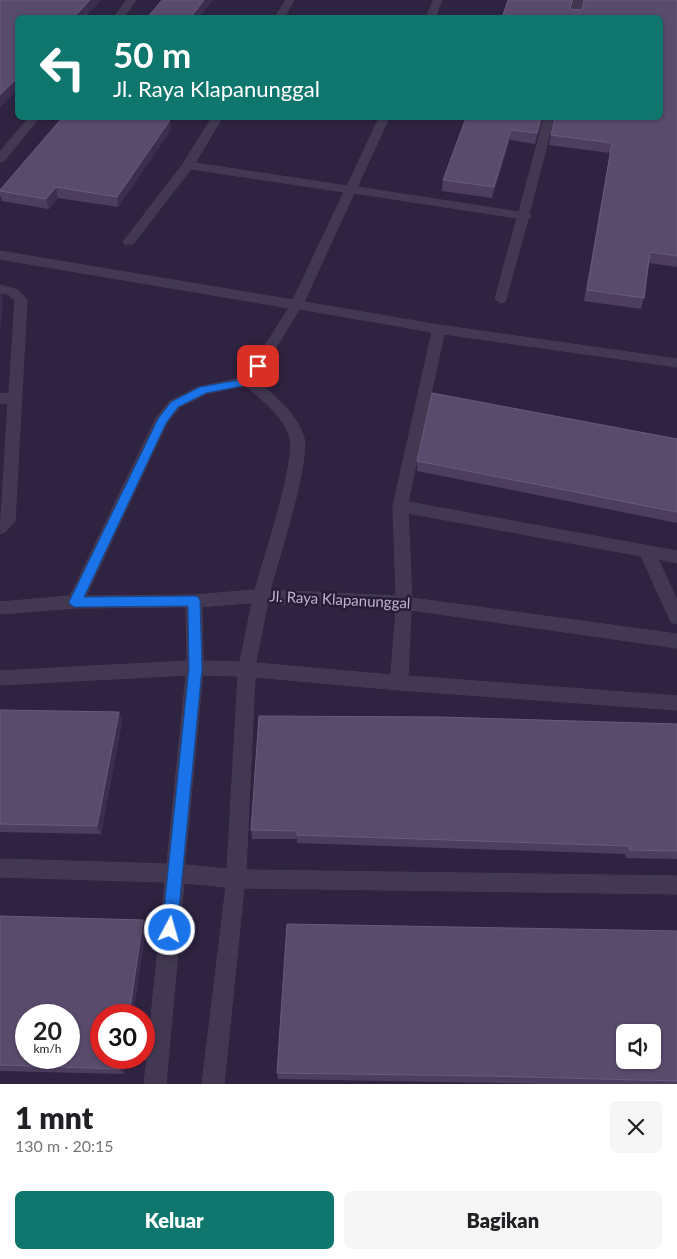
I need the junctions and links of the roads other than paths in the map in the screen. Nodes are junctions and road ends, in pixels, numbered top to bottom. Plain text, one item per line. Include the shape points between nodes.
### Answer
1 (132, 0) edge
2 (290, 0) edge
3 (438, 0) edge
4 (578, 0) edge
5 (120, 15) edge
6 (281, 15) edge
7 (431, 15) edge
8 (575, 15) edge
9 (32, 120) edge
10 (216, 120) edge
11 (383, 120) edge
12 (548, 120) edge
13 (0, 159) edge
14 (188, 165) junction
15 (350, 191) junction
16 (524, 216) junction
17 (129, 242) dead end
18 (0, 255) edge
19 (0, 289) edge
20 (501, 299) dead end
21 (297, 304) junction
22 (440, 329) junction
23 (677, 363) edge
24 (249, 382) junction
25 (16, 397) junction
26 (0, 399) edge
27 (400, 506) junction
28 (0, 528) edge
29 (647, 552) junction
30 (677, 557) edge
31 (261, 596) junction
32 (194, 601) junction
33 (75, 602) junction
34 (404, 603) junction
35 (0, 608) edge
36 (677, 617) edge
37 (677, 641) edge
38 (196, 668) junction
39 (247, 669) junction
40 (0, 678) edge
41 (399, 683) junction
42 (677, 703) edge
43 (0, 868) edge
44 (175, 873) junction
45 (236, 879) junction
46 (677, 885) edge
47 (155, 1084) edge
48 (213, 1084) edge

1 - 5 street
2 - 6 street
3 - 7 street
4 - 8 street
9 - 13 street
10 - 14 street
11 - 15 street
12 - 16 street
14 - 15 street
14 - 17 street
15 - 16 street
15 - 21 street
16 - 20 street
18 - 21 street
19 - 25 street via 10,290 20,300
21 - 22 street
21 - 24 street
22 - 23 street
22 - 27 street
24 - 31 street via 286,415 297,439 297,462
24 - 33 street via 203,390 175,404 161,421
25 - 26 street
25 - 28 street via 8,521
27 - 29 street
27 - 34 street
29 - 30 street
29 - 36 street
31 - 32 street, Jl. Raya Klapanunggal
31 - 34 street, Jl. Raya Klapanunggal
31 - 39 street
32 - 33 street, Jl. Raya Klapanunggal
32 - 38 street
33 - 35 street, Jl. Raya Klapanunggal
34 - 37 street, Jl. Raya Klapanunggal
34 - 41 street
38 - 39 street
38 - 40 street
38 - 44 street
39 - 41 street
39 - 45 street
41 - 42 street
43 - 44 street
44 - 45 street
44 - 47 street
45 - 46 street
45 - 48 street

